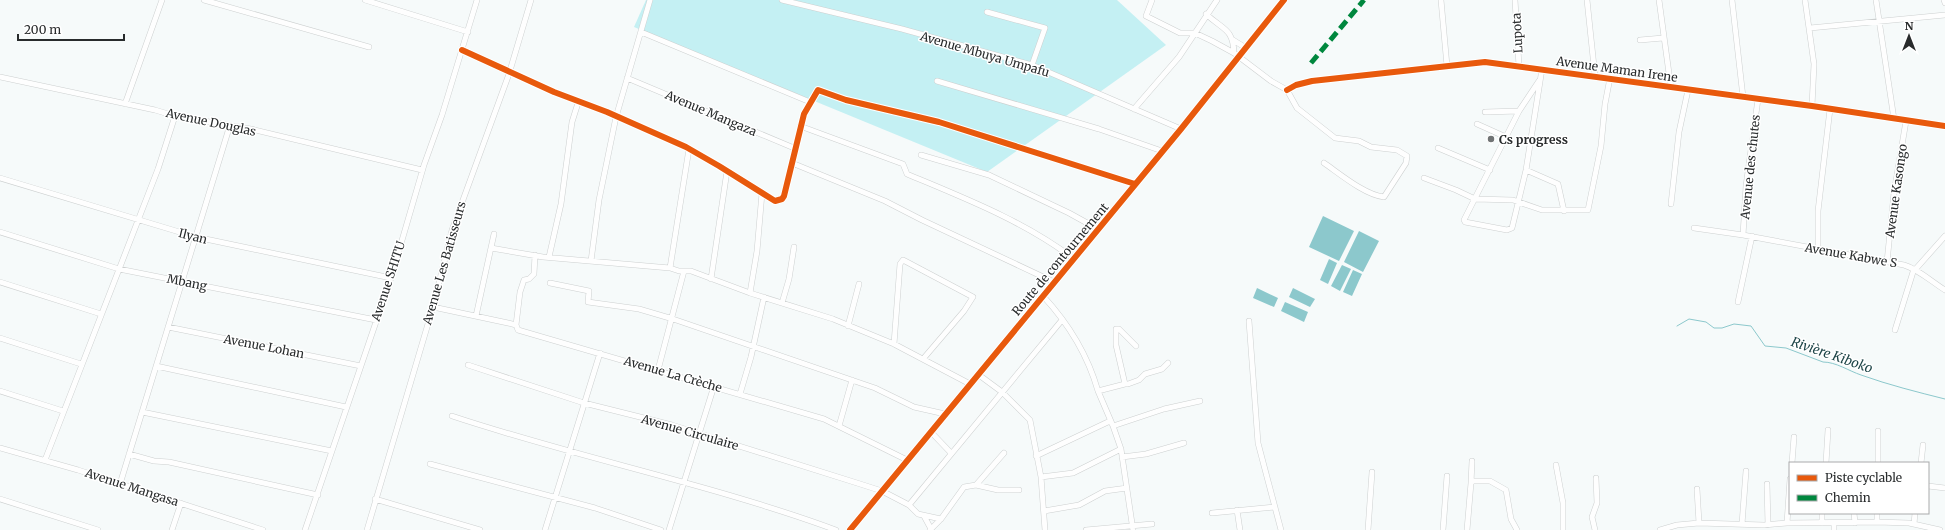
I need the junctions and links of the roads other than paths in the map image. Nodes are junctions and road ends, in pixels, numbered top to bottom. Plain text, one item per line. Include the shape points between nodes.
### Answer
1 (162, 0) edge
2 (204, 0) edge
3 (365, 0) edge
4 (477, 0) edge
5 (531, 0) edge
6 (650, 0) edge
7 (785, 0) edge
8 (1152, 0) edge
9 (1217, 0) edge
10 (1284, 0) edge
11 (1441, 0) edge
12 (1515, 0) edge
13 (1587, 0) edge
14 (1659, 0) edge
15 (1732, 0) edge
16 (1805, 0) edge
17 (1876, 0) edge
18 (987, 12) dead end
19 (1206, 14) junction
20 (1945, 15) edge
21 (1878, 21) junction
22 (1810, 28) junction
23 (468, 32) junction
24 (641, 32) junction
25 (1195, 33) junction
26 (1663, 38) junction
27 (1233, 40) junction
28 (1640, 40) dead end
29 (369, 47) dead end
30 (1246, 48) junction
31 (462, 50) junction
32 (1236, 55) junction
33 (1032, 65) junction
34 (1447, 66) junction
35 (1518, 66) junction
36 (1542, 69) junction
37 (510, 72) junction
38 (1595, 76) junction
39 (1, 78) edge
40 (627, 78) junction
41 (1610, 78) junction
42 (937, 81) dead end
43 (1540, 81) junction
44 (0, 84) edge
45 (1671, 88) junction
46 (1287, 90) junction
47 (1688, 90) junction
48 (1743, 97) junction
49 (1758, 99) junction
50 (810, 102) junction
51 (578, 103) junction
52 (125, 104) junction
53 (1812, 106) junction
54 (1134, 109) junction
55 (1830, 109) junction
56 (1519, 111) junction
57 (1485, 112) dead end
58 (175, 116) junction
59 (616, 117) junction
60 (1894, 119) junction
61 (1906, 121) junction
62 (1477, 124) dead end
63 (230, 126) junction
64 (800, 126) junction
65 (1945, 126) edge
66 (1181, 129) junction
67 (1506, 138) junction
68 (794, 148) junction
69 (1438, 148) dead end
70 (689, 149) junction
71 (1162, 151) junction
72 (922, 155) dead end
73 (792, 163) junction
74 (1324, 163) dead end
75 (422, 170) junction
76 (1490, 170) junction
77 (1526, 170) junction
78 (727, 171) junction
79 (0, 178) edge
80 (1424, 178) dead end
81 (1136, 184) junction
82 (762, 193) junction
83 (1474, 199) junction
84 (1519, 201) junction
85 (1671, 204) dead end
86 (1564, 210) junction
87 (138, 220) junction
88 (1694, 228) dead end
89 (1098, 229) junction
90 (0, 232) edge
91 (494, 234) dead end
92 (1743, 234) junction
93 (1752, 236) junction
94 (1945, 236) edge
95 (196, 237) junction
96 (794, 247) dead end
97 (491, 248) junction
98 (1818, 250) junction
99 (535, 255) junction
100 (549, 257) junction
101 (1074, 259) junction
102 (591, 261) junction
103 (1887, 262) junction
104 (670, 268) junction
105 (119, 269) junction
106 (1915, 269) junction
107 (684, 271) junction
108 (391, 278) junction
109 (711, 279) junction
110 (182, 281) junction
111 (0, 282) edge
112 (1054, 282) junction
113 (550, 283) dead end
114 (859, 284) dead end
115 (1945, 290) edge
116 (750, 293) junction
117 (1043, 296) junction
118 (764, 297) junction
119 (1738, 302) dead end
120 (782, 303) junction
121 (433, 307) junction
122 (101, 314) junction
123 (476, 316) junction
124 (671, 319) junction
125 (376, 320) junction
126 (1062, 320) junction
127 (1249, 321) dead end
128 (516, 325) junction
129 (848, 326) junction
130 (168, 327) junction
131 (1895, 330) dead end
132 (0, 338) edge
133 (894, 344) junction
134 (1136, 346) dead end
135 (753, 347) junction
136 (600, 353) junction
137 (923, 359) junction
138 (1168, 363) dead end
139 (81, 364) junction
140 (156, 366) junction
141 (360, 366) junction
142 (468, 366) dead end
143 (658, 370) junction
144 (978, 375) junction
145 (852, 380) junction
146 (970, 384) junction
147 (1125, 384) junction
148 (714, 386) junction
149 (1098, 391) junction
150 (0, 392) edge
151 (1002, 392) junction
152 (740, 394) junction
153 (1200, 401) dead end
154 (584, 403) junction
155 (346, 407) junction
156 (63, 411) junction
157 (142, 412) junction
158 (945, 414) junction
159 (452, 416) dead end
160 (1111, 424) junction
161 (839, 426) junction
162 (1828, 430) dead end
163 (1878, 431) dead end
164 (930, 432) junction
165 (699, 435) junction
166 (1794, 437) dead end
167 (1184, 444) dead end
168 (1923, 445) dead end
169 (0, 448) edge
170 (1121, 449) junction
171 (569, 450) junction
172 (332, 451) junction
173 (951, 453) junction
174 (1004, 453) dead end
175 (129, 454) junction
176 (1036, 456) junction
177 (1122, 457) junction
178 (45, 460) junction
179 (907, 460) junction
180 (1472, 461) dead end
181 (1792, 462) edge
182 (1826, 462) edge
183 (1878, 462) edge
184 (1921, 462) edge
185 (430, 464) dead end
186 (1556, 465) dead end
187 (1746, 471) dead end
188 (1372, 472) dead end
189 (1447, 476) dead end
190 (1041, 477) junction
191 (1596, 478) dead end
192 (684, 483) junction
193 (1471, 483) junction
194 (120, 484) junction
195 (1767, 484) dead end
196 (976, 485) junction
197 (1929, 486) edge
198 (1127, 488) junction
199 (1945, 488) edge
200 (1697, 489) dead end
201 (1019, 490) dead end
202 (882, 492) junction
203 (1789, 494) edge
204 (318, 495) junction
205 (555, 497) junction
206 (0, 499) edge
207 (376, 499) junction
208 (181, 504) junction
209 (909, 505) junction
210 (1274, 507) junction
211 (1237, 510) junction
212 (1044, 511) junction
213 (1212, 513) dead end
214 (1822, 514) edge
215 (1854, 514) edge
216 (1877, 514) edge
217 (1915, 514) edge
218 (924, 516) junction
219 (941, 519) junction
220 (1877, 522) junction
221 (1699, 523) junction
222 (1787, 523) junction
223 (1822, 523) junction
224 (1834, 523) junction
225 (1854, 523) junction
226 (1152, 524) dead end
227 (1742, 524) junction
228 (1914, 524) junction
229 (1768, 525) junction
230 (1133, 528) edge
231 (1926, 528) edge
232 (930, 529) edge
233 (98, 530) edge
234 (172, 530) edge
235 (263, 530) edge
236 (305, 530) edge
237 (367, 530) edge
238 (480, 530) edge
239 (545, 530) edge
240 (661, 530) edge
241 (669, 530) edge
242 (836, 530) edge
243 (850, 530) edge
244 (1045, 530) edge
245 (1086, 530) edge
246 (1240, 530) edge
247 (1281, 530) edge
248 (1368, 530) edge
249 (1443, 530) edge
250 (1468, 530) edge
251 (1517, 530) edge
252 (1563, 530) edge
253 (1595, 530) edge
254 (1660, 530) edge
255 (1834, 530) edge
256 (1940, 530) edge

1 - 52 street
2 - 29 street
3 - 23 street
4 - 23 street, Avenue SHITU
5 - 37 street, Avenue Les Batisseurs
6 - 24 street
7 - 33 street, Avenue Mbuya Umpafu
8 - 25 street via 1146,16 1180,33
9 - 19 street
10 - 30 street, Route de contournement
11 - 34 street
12 - 35 street, Lupota
13 - 38 street
14 - 26 street
15 - 48 street
16 - 22 street
17 - 21 street
18 - 33 street via 1045,28
19 - 25 street
19 - 27 street via 1229,32
20 - 21 street
21 - 22 street
21 - 60 street
22 - 53 street via 1814,57
23 - 31 street, Avenue SHITU
24 - 40 street
24 - 50 street
25 - 32 street
25 - 54 street via 1179,57
26 - 28 street
26 - 45 street
27 - 30 street
27 - 32 street
30 - 32 street, Route de contournement
31 - 37 street
31 - 75 street, Avenue SHITU
32 - 46 street via 1271,82
32 - 66 street, Route de contournement
33 - 54 street, Avenue Mbuya Umpafu
34 - 35 street, Avenue Maman Irene via 1485,62
34 - 46 street, Avenue Maman Irene via 1312,81
35 - 36 street, Avenue Maman Irene
36 - 38 street, Avenue Maman Irene
36 - 43 street
37 - 51 street
37 - 121 street, Avenue Les Batisseurs via 452,230
38 - 41 street, Avenue Maman Irene
39 - 44 street
39 - 52 street, Avenue Douglas
40 - 59 street
40 - 68 street, Avenue Mangaza
41 - 45 street, Avenue Maman Irene
41 - 86 street via 1590,209
42 - 71 street
43 - 56 street
43 - 77 street
45 - 47 street, Avenue Maman Irene
46 - 74 street via 1296,106 1335,138 1397,150 1408,156 1384,197 1354,184
47 - 48 street, Avenue Maman Irene
47 - 85 street via 1679,132
48 - 49 street, Avenue Maman Irene
49 - 53 street, Avenue Maman Irene
49 - 92 street, Avenue des chutes via 1746,186
50 - 64 street
50 - 81 street via 818,90 846,100 932,120
51 - 59 street
51 - 100 street via 572,122 561,204
52 - 58 street, Avenue Douglas
53 - 55 street, Avenue Maman Irene
54 - 66 street, Avenue Mbuya Umpafu
55 - 60 street, Avenue Maman Irene
55 - 98 street via 1818,211
56 - 57 street
56 - 67 street
58 - 63 street, Avenue Douglas
58 - 87 street
59 - 70 street
59 - 102 street via 599,200
60 - 61 street, Avenue Maman Irene
61 - 65 street, Avenue Maman Irene
61 - 103 street, Avenue Kasongo via 1893,200
62 - 67 street
63 - 75 street, Avenue Douglas
63 - 95 street
64 - 68 street
64 - 101 street via 903,164 907,174 1024,227 1056,245
66 - 71 street, Route de contournement
67 - 76 street
68 - 73 street
69 - 76 street
70 - 78 street
70 - 104 street
71 - 81 street, Route de contournement
72 - 89 street via 988,176
73 - 82 street via 782,199 775,201
73 - 112 street via 885,201
75 - 108 street, Avenue SHITU
76 - 83 street
77 - 84 street
77 - 86 street via 1558,184
78 - 82 street
78 - 109 street
79 - 87 street, Ilyan
80 - 83 street
81 - 89 street, Route de contournement
82 - 116 street
83 - 84 street
83 - 84 street via 1464,222 1507,230 1512,228
84 - 86 street via 1542,210
87 - 95 street, Ilyan
87 - 105 street
88 - 92 street, Avenue Kabwe S
89 - 101 street, Route de contournement
90 - 105 street, Mbang
91 - 97 street
92 - 93 street, Avenue Kabwe S
93 - 98 street, Avenue Kabwe S
93 - 119 street
94 - 106 street
95 - 108 street, Ilyan
95 - 110 street
96 - 120 street via 790,279
97 - 99 street
97 - 123 street
98 - 103 street, Avenue Kabwe S
99 - 100 street
99 - 128 street via 534,274 524,280 520,292
100 - 102 street
101 - 112 street, Route de contournement
102 - 104 street
103 - 106 street, Avenue Kabwe S
104 - 107 street
105 - 110 street, Mbang
105 - 122 street
106 - 115 street
106 - 131 street
107 - 109 street
107 - 124 street
108 - 125 street, Avenue SHITU
109 - 116 street
110 - 125 street, Mbang
110 - 130 street
111 - 122 street
112 - 117 street, Route de contournement
113 - 124 street via 589,291 588,302 639,309
114 - 129 street
116 - 118 street
117 - 126 street
117 - 144 street, Route de contournement
118 - 120 street
118 - 135 street
120 - 129 street
121 - 123 street, Avenue La Crèche
121 - 207 street, Avenue Les Batisseurs
122 - 139 street
123 - 128 street, Avenue La Crèche
124 - 135 street
124 - 143 street
125 - 141 street, Avenue SHITU
126 - 149 street via 1092,370
126 - 151 street
127 - 210 street via 1258,443
128 - 136 street, Avenue La Crèche via 518,330
129 - 133 street
130 - 140 street
130 - 141 street, Avenue Lohan
132 - 139 street
133 - 137 street
133 - 137 street via 900,264 903,260 973,297
134 - 147 street via 1116,329 1116,345
135 - 145 street
135 - 152 street
136 - 143 street, Avenue La Crèche
136 - 154 street
137 - 146 street
138 - 147 street via 1162,369 1145,374 1140,380
139 - 156 street
140 - 155 street
140 - 157 street
141 - 155 street, Avenue SHITU
142 - 154 street, Avenue Circulaire
143 - 148 street, Avenue La Crèche
144 - 146 street, Route de contournement
144 - 151 street
145 - 158 street via 914,407
145 - 161 street
146 - 158 street, Route de contournement
147 - 149 street
148 - 152 street, Avenue La Crèche
148 - 165 street
149 - 160 street
150 - 156 street
151 - 173 street
151 - 176 street via 1030,420
152 - 161 street, Avenue La Crèche via 824,419
153 - 160 street
154 - 165 street, Avenue Circulaire via 672,425
154 - 171 street
155 - 172 street, Avenue SHITU
156 - 178 street
157 - 172 street
157 - 175 street
158 - 164 street, Route de contournement
159 - 171 street
160 - 170 street
160 - 176 street
161 - 179 street, Avenue La Crèche
162 - 182 street
163 - 183 street
164 - 173 street
164 - 179 street, Route de contournement
165 - 192 street
165 - 202 street, Avenue Circulaire
166 - 181 street
167 - 177 street
168 - 184 street
169 - 178 street, Avenue Mangasa
170 - 177 street
170 - 190 street via 1073,473
171 - 192 street
171 - 205 street
172 - 204 street, Avenue SHITU
173 - 209 street
174 - 196 street
175 - 194 street
175 - 204 street
176 - 190 street
177 - 198 street
178 - 194 street, Avenue Mangasa
179 - 202 street, Route de contournement
180 - 193 street
185 - 205 street
186 - 252 street via 1563,503
187 - 227 street
188 - 248 street
189 - 249 street
190 - 212 street
191 - 253 street via 1597,503 1592,517
192 - 241 street
192 - 242 street via 773,508
193 - 250 street
193 - 251 street via 1490,481 1505,488 1511,519
194 - 208 street, Avenue Mangasa
195 - 229 street
196 - 201 street via 998,490
196 - 219 street via 964,487
197 - 199 street
198 - 212 street via 1105,491 1079,505
198 - 230 street
200 - 221 street
202 - 209 street, Avenue Circulaire
202 - 243 street, Route de contournement
203 - 222 street
204 - 236 street, Avenue SHITU
205 - 239 street
205 - 240 street
206 - 233 street
207 - 237 street, Avenue Les Batisseurs
207 - 238 street
208 - 234 street
208 - 235 street, Avenue Mangasa
209 - 218 street, Avenue Circulaire
210 - 211 street
210 - 247 street
211 - 213 street
211 - 246 street
212 - 244 street
214 - 223 street
215 - 225 street
216 - 220 street
217 - 228 street
218 - 219 street
218 - 232 street
219 - 232 street
220 - 225 street
220 - 228 street
221 - 227 street
221 - 254 street
222 - 223 street
222 - 229 street
223 - 224 street
224 - 225 street
224 - 255 street
226 - 230 street
227 - 229 street
228 - 231 street
230 - 245 street
231 - 256 street

